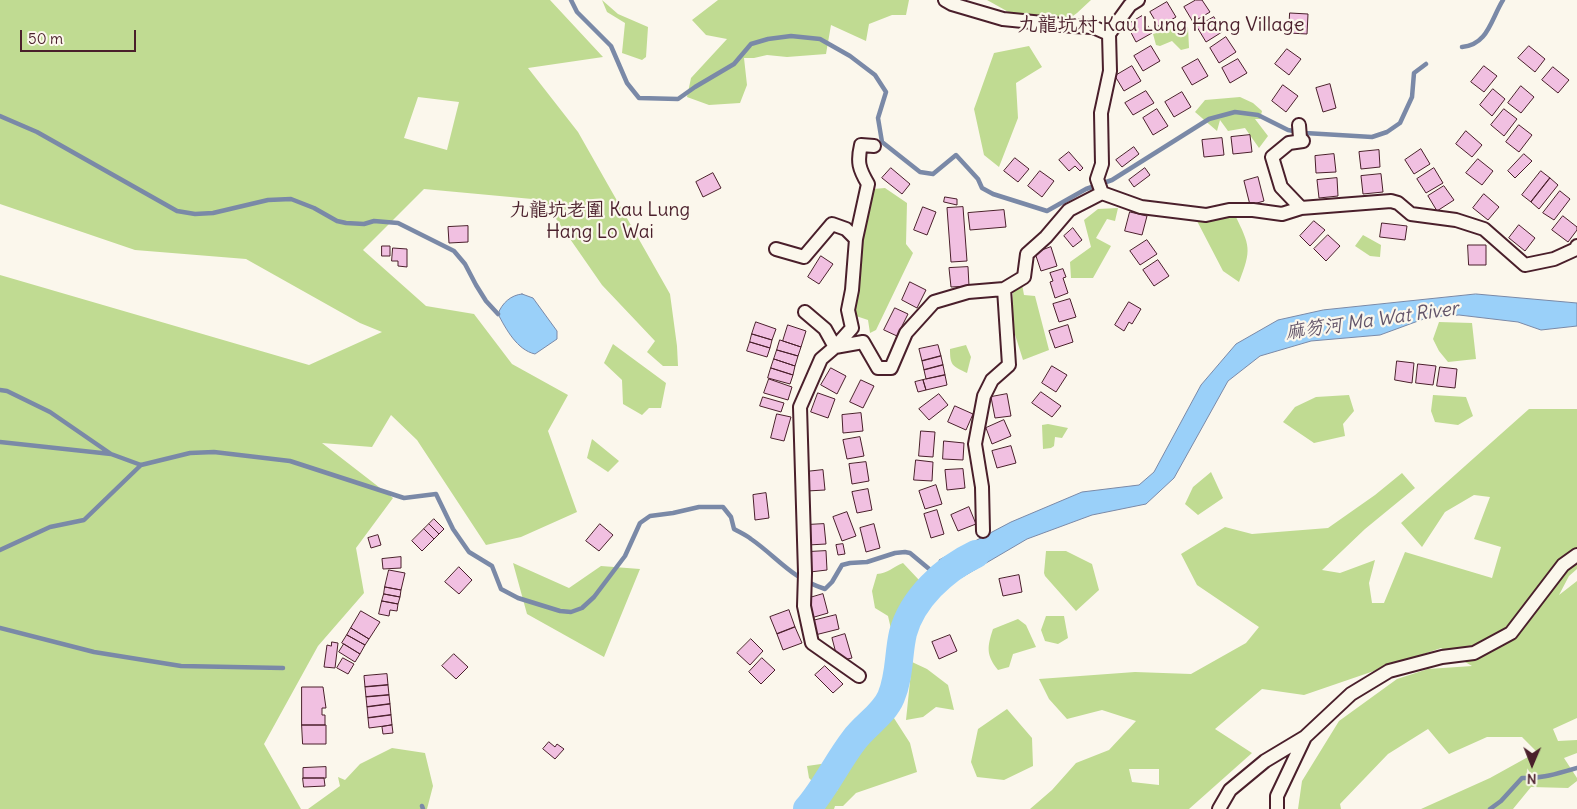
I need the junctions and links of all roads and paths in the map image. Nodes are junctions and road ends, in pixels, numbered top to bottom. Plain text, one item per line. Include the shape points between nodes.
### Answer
1 (945, 0) edge
2 (1138, 0) edge
3 (1110, 34) junction
4 (1299, 125) dead end
5 (874, 146) dead end
6 (1102, 193) junction
7 (1301, 208) junction
8 (856, 239) junction
9 (1577, 246) edge
10 (776, 249) dead end
11 (1004, 290) junction
12 (805, 312) dead end
13 (835, 347) junction
14 (983, 531) dead end
15 (1577, 555) edge
16 (859, 676) dead end
17 (1305, 737) junction
18 (1219, 809) edge
19 (1277, 809) edge

1 - 3 street via 1003,19 1093,27
2 - 3 street via 1130,5
3 - 6 street via 1110,71 1101,114 1102,164 1097,179
4 - 7 street via 1303,141 1289,143 1272,157 1281,187
5 - 8 street via 861,145 858,157 868,184
6 - 7 street via 1142,207 1206,214 1253,210 1282,214
6 - 11 street via 1069,210 1028,254 1024,278
7 - 9 street via 1392,201 1411,214 1456,220 1484,229 1524,265 1554,259
8 - 10 street via 846,229 832,224 804,257
8 - 13 street via 848,310 852,328
11 - 13 street via 968,292 934,302 906,333 891,368 878,368 863,342
11 - 14 street via 1009,365 992,380 984,396 975,444 982,487
12 - 13 street via 825,329
13 - 16 street via 821,359 800,407 804,606 812,643
15 - 17 street via 1563,564 1511,633 1474,654 1442,656 1390,671 1351,694
17 - 18 street via 1265,761 1230,790
17 - 19 street via 1278,796

